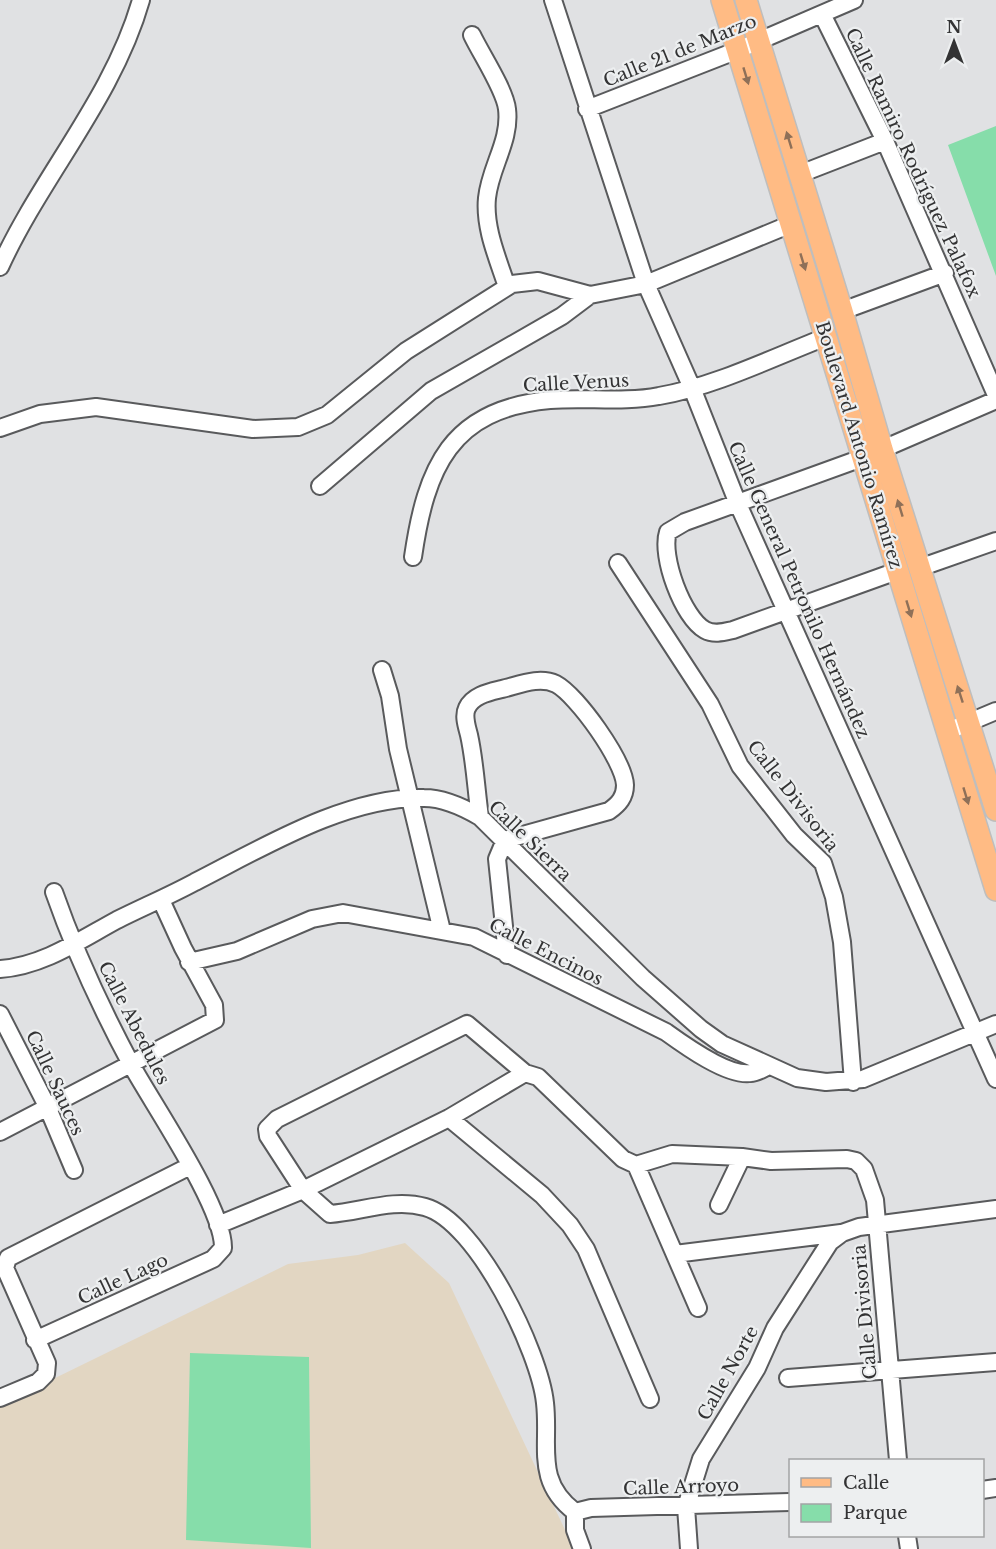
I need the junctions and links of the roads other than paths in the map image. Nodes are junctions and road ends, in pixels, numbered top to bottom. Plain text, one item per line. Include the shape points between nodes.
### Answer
1 (141, 0) edge
2 (553, 0) edge
3 (722, 0) edge
4 (746, 0) edge
5 (854, 0) edge
6 (822, 14) junction
7 (472, 35) dead end
8 (759, 41) junction
9 (738, 50) junction
10 (587, 109) junction
11 (885, 141) junction
12 (800, 174) junction
13 (791, 224) junction
14 (0, 267) edge
15 (945, 273) junction
16 (646, 284) junction
17 (507, 287) junction
18 (590, 295) junction
19 (842, 311) junction
20 (826, 337) junction
21 (692, 388) junction
22 (996, 395) edge
23 (996, 400) edge
24 (0, 428) edge
25 (882, 449) junction
26 (862, 458) junction
27 (320, 486) dead end
28 (738, 504) junction
29 (996, 541) edge
30 (413, 557) dead end
31 (618, 563) dead end
32 (919, 568) junction
33 (897, 571) junction
34 (785, 611) junction
35 (382, 670) dead end
36 (995, 715) edge
37 (969, 721) junction
38 (946, 732) junction
39 (410, 798) junction
40 (996, 810) edge
41 (480, 817) junction
42 (505, 840) junction
43 (996, 890) edge
44 (54, 892) dead end
45 (161, 900) junction
46 (442, 931) junction
47 (72, 946) junction
48 (507, 955) junction
49 (189, 962) junction
50 (0, 969) edge
51 (0, 1014) edge
52 (996, 1024) edge
53 (975, 1033) junction
54 (132, 1065) junction
55 (769, 1066) junction
56 (525, 1073) junction
57 (996, 1079) edge
58 (853, 1082) junction
59 (47, 1106) junction
60 (449, 1118) junction
61 (0, 1132) edge
62 (742, 1156) junction
63 (190, 1166) junction
64 (636, 1166) junction
65 (74, 1170) dead end
66 (303, 1190) junction
67 (719, 1205) dead end
68 (996, 1209) edge
69 (218, 1225) junction
70 (877, 1225) junction
71 (842, 1233) junction
72 (223, 1248) joint
73 (675, 1254) junction
74 (698, 1308) dead end
75 (35, 1340) junction
76 (996, 1362) edge
77 (890, 1370) junction
78 (788, 1378) dead end
79 (0, 1398) edge
80 (650, 1399) dead end
81 (898, 1459) edge
82 (789, 1502) edge
83 (686, 1507) junction
84 (575, 1512) junction
85 (582, 1549) edge
86 (689, 1549) edge

1 - 14 street via 113,75
2 - 10 street, Calle General Petronilo Hernández
3 - 9 main road, Boulevard Antonio Ramírez
4 - 8 main road, Boulevard Antonio Ramírez
5 - 6 street, Calle 21 de Marzo
6 - 8 street, Calle 21 de Marzo
6 - 11 street, Calle Ramiro Rodríguez Palafox
7 - 17 street via 507,109 502,151 487,199 491,233
8 - 9 street, Calle 21 de Marzo
12 -> 8 main road, Boulevard Antonio Ramírez
9 - 10 street, Calle 21 de Marzo
9 -> 13 main road, Boulevard Antonio Ramírez
10 - 16 street, Calle General Petronilo Hernández
11 - 12 street
11 - 15 street, Calle Ramiro Rodríguez Palafox
12 - 19 main road, Boulevard Antonio Ramírez
13 - 16 street
13 -> 20 main road, Boulevard Antonio Ramírez
15 - 19 street
15 - 22 street, Calle Ramiro Rodríguez Palafox
16 - 18 street
16 - 21 street, Calle General Petronilo Hernández
17 - 18 street via 538,281
17 - 24 street via 406,351 327,415 298,426 253,429 96,407 40,414
18 - 27 street via 562,316 431,391
19 - 25 main road, Boulevard Antonio Ramírez
20 - 21 street, Calle Venus
20 - 26 main road, Boulevard Antonio Ramírez
21 - 28 street, Calle General Petronilo Hernández
21 - 30 street, Calle Venus via 639,399 549,400 516,406 472,423 453,441 428,486
23 - 25 street
25 - 26 street
32 -> 25 main road, Boulevard Antonio Ramírez
26 - 28 street
26 - 33 main road, Boulevard Antonio Ramírez
28 - 34 street, Calle General Petronilo Hernández
28 - 34 street via 670,530 665,551 670,576 690,613 704,629 719,633 733,630
29 - 32 street
31 - 58 street, Calle Divisoria via 710,704 740,766 794,835 823,863 842,942
37 -> 32 main road, Boulevard Antonio Ramírez
33 - 34 street
33 -> 38 main road, Boulevard Antonio Ramírez
34 - 53 street, Calle General Petronilo Hernández
35 - 39 street
36 - 37 street
37 - 38 street
37 - 40 main road, Boulevard Antonio Ramírez
38 -> 43 main road, Boulevard Antonio Ramírez
39 - 41 street, Calle Sierra via 443,801
39 - 45 street, Calle Sierra via 331,817
39 - 46 street
41 - 42 street, Calle Sierra
41 - 42 street via 466,709 477,697 537,680 555,684 570,694 619,762 625,784 619,804 609,811
42 - 48 street via 497,859
42 - 55 street, Calle Sierra via 643,978 701,1029 722,1044
44 - 47 street, Calle Abedules
45 - 47 street, Calle Sierra
45 - 49 street
46 - 48 street, Calle Encinos via 474,937
46 - 49 street, Calle Encinos via 343,913 312,919 237,951
47 - 50 street, Calle Sierra
47 - 54 street, Calle Abedules
48 - 55 street, Calle Encinos via 666,1032 692,1052 731,1069 750,1074
49 - 54 street via 214,1005 216,1018
51 - 59 street, Calle Sauces
52 - 53 street, Calle Sierra
53 - 57 street, Calle General Petronilo Hernández
53 - 58 street, Calle Sierra
54 - 59 street
54 - 63 street, Calle Abedules
55 - 58 street, Calle Sierra via 797,1078
56 - 60 street
56 - 64 street via 538,1077 623,1159
56 - 66 street via 470,1026 462,1024 277,1119 267,1129 268,1136
59 - 61 street
59 - 65 street, Calle Sauces
60 - 66 street
60 - 80 street via 542,1195 570,1225 586,1249
62 - 64 street via 672,1154
62 - 67 street
62 - 70 street, Calle Divisoria via 771,1161 841,1158 860,1164 872,1188
63 - 69 street, Calle Abedules
63 - 75 street via 8,1258 5,1262
64 - 73 street
66 - 69 street
66 - 84 street via 330,1214 400,1203 426,1207 441,1214 474,1246 495,1277 536,1363 546,1404 544,1434 549,1478 562,1502
68 - 70 street
69 - 72 street, Calle Abedules
70 - 71 street
70 - 77 street, Calle Divisoria
71 - 73 street
71 - 83 street, Calle Norte via 823,1251 775,1328 757,1368 701,1459
72 - 75 street, Calle Lago via 213,1259
73 - 74 street
75 - 79 street via 47,1363 46,1374 38,1382
76 - 77 street
77 - 78 street
77 - 81 street, Calle Divisoria
82 - 83 street, Calle Arroyo
83 - 84 street, Calle Arroyo via 591,1508
83 - 86 street, Calle Norte
84 - 85 street via 575,1530

